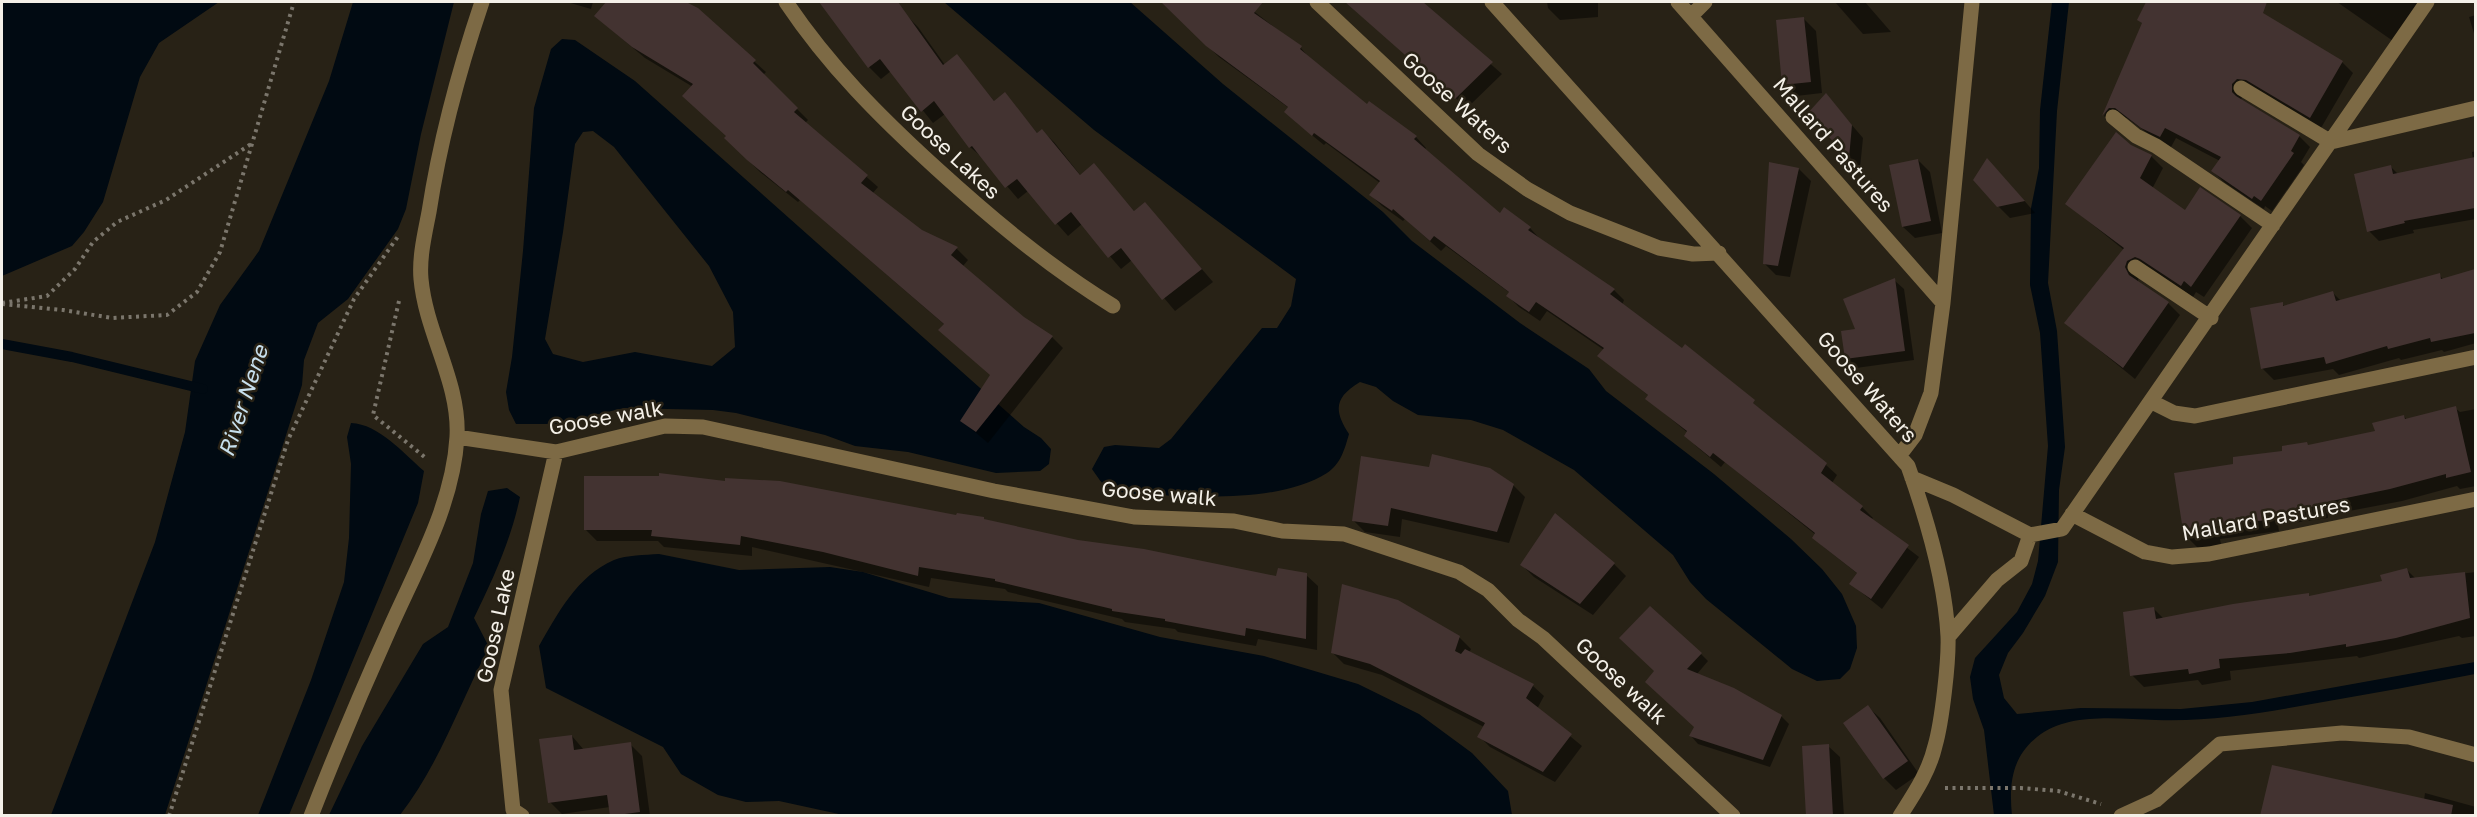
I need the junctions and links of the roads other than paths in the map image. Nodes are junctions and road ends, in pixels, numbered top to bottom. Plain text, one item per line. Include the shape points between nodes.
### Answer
1 (482, 2) edge
2 (786, 2) edge
3 (1317, 2) edge
4 (1492, 2) edge
5 (1678, 2) edge
6 (1705, 2) edge
7 (1972, 2) edge
8 (2427, 2) edge
9 (1691, 16) junction
10 (2241, 88) dead end
11 (2475, 108) edge
12 (2113, 117) dead end
13 (2331, 142) junction
14 (2273, 225) junction
15 (1719, 253) junction
16 (2135, 267) dead end
17 (1943, 303) junction
18 (1113, 306) dead end
19 (2211, 318) junction
20 (2475, 357) edge
21 (2152, 402) junction
22 (457, 437) junction
23 (556, 452) junction
24 (1899, 456) junction
25 (1912, 478) junction
26 (2475, 499) edge
27 (2072, 514) junction
28 (2033, 535) junction
29 (1948, 637) junction
30 (2475, 755) edge
31 (516, 814) edge
32 (2124, 814) edge
33 (311, 816) edge
34 (1733, 816) edge
35 (1900, 816) edge

1 - 22 street via 460,68 422,251 424,296 457,405
2 - 18 street, Goose Lakes via 814,43 894,130 1028,249
3 - 15 street, Goose Waters via 1478,154 1527,189 1570,213 1659,248 1693,254
4 - 15 street, Goose Waters
5 - 9 street, Mallard Pastures
6 - 9 street
7 - 17 street
8 - 13 street
9 - 17 street, Mallard Pastures
10 - 13 street
11 - 13 street
12 - 14 street
13 - 14 street
14 - 19 street
15 - 24 street, Goose Waters
16 - 19 street
17 - 24 street via 1931,393 1915,435
19 - 21 street
20 - 21 street via 2195,416 2174,413
21 - 27 street
22 - 23 street, Goose walk
22 - 33 street via 432,535 352,712
23 - 31 street, Goose Lake via 501,690
23 - 34 street, Goose walk via 665,426 703,427 1134,518 1234,521 1282,531 1344,534 1459,572 1488,590
24 - 25 street, Goose Waters
25 - 28 street
25 - 29 street, Goose Waters via 1938,574
26 - 27 street, Mallard Pastures via 2209,554 2172,557 2145,552
27 - 28 street via 2062,529
28 - 29 street via 2021,561 1997,580
29 - 35 street, Goose Waters via 1935,747 1920,784
30 - 32 street via 2409,737 2342,733 2220,744 2163,795

